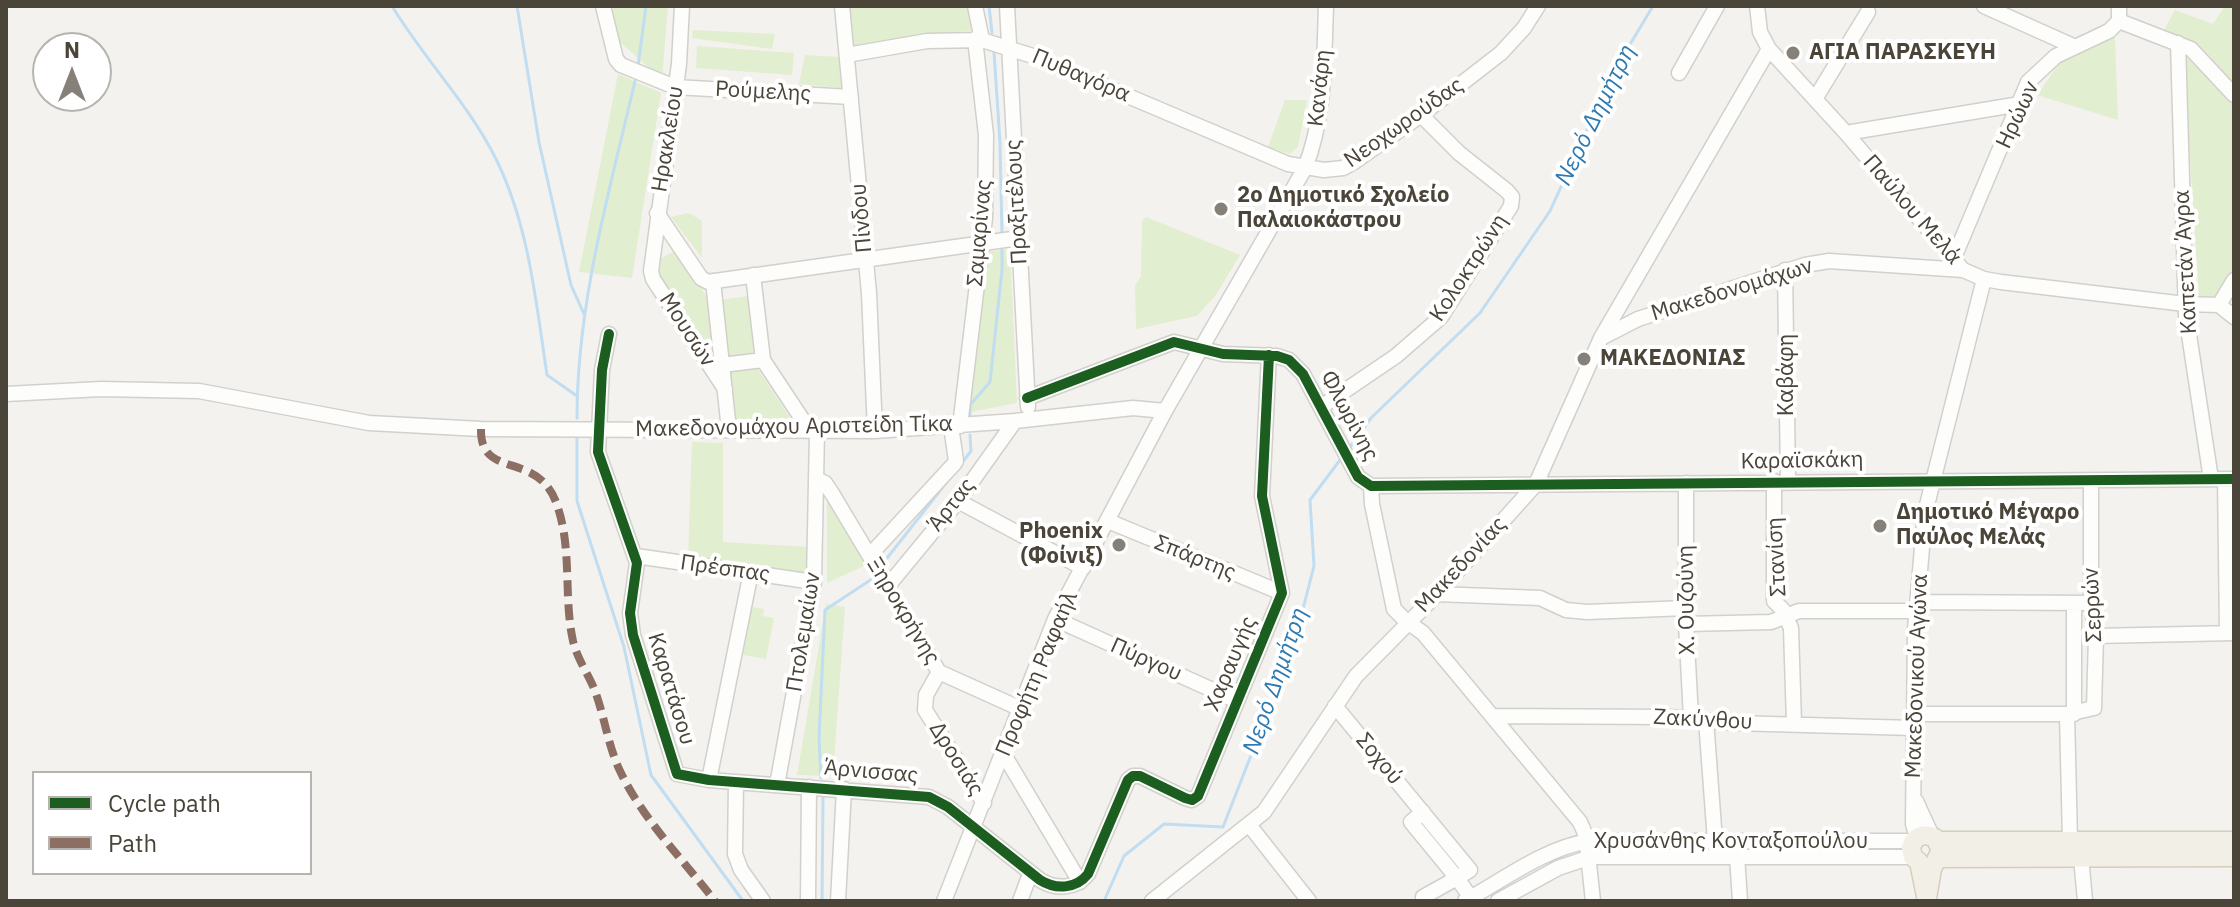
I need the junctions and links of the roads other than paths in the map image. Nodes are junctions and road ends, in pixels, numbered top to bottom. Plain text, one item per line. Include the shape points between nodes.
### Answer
1 (603, 6) edge
2 (682, 6) edge
3 (842, 6) edge
4 (975, 6) edge
5 (1007, 6) edge
6 (1326, 6) edge
7 (1538, 6) edge
8 (1717, 6) edge
9 (1757, 6) edge
10 (1984, 6) edge
11 (1868, 12) dead end
12 (2119, 13) edge
13 (978, 40) junction
14 (2178, 43) junction
15 (2073, 46) junction
16 (1009, 47) junction
17 (1769, 49) junction
18 (847, 55) junction
19 (1679, 73) dead end
20 (675, 87) junction
21 (2234, 95) edge
22 (851, 97) junction
23 (1815, 99) junction
24 (2020, 104) junction
25 (1421, 115) junction
26 (1846, 133) junction
27 (1305, 168) junction
28 (657, 213) junction
29 (1019, 238) junction
30 (983, 243) junction
31 (866, 260) junction
32 (1958, 265) junction
33 (1785, 270) junction
34 (651, 271) joint
35 (753, 275) junction
36 (1984, 279) junction
37 (2234, 280) edge
38 (713, 281) junction
39 (2185, 304) junction
40 (2219, 305) junction
41 (2234, 317) edge
42 (609, 334) dead end
43 (1601, 338) junction
44 (1200, 349) junction
45 (1269, 355) junction
46 (763, 360) junction
47 (722, 365) junction
48 (725, 389) junction
49 (6, 394) edge
50 (1027, 398) junction
51 (1321, 407) junction
52 (1165, 411) junction
53 (1022, 420) junction
54 (955, 426) junction
55 (597, 429) junction
56 (729, 430) junction
57 (813, 431) junction
58 (875, 431) junction
59 (816, 479) junction
60 (2224, 479) edge
61 (1932, 480) junction
62 (1781, 481) junction
63 (2091, 481) junction
64 (1686, 483) junction
65 (1536, 484) junction
66 (1371, 486) junction
67 (958, 501) junction
68 (1108, 521) junction
69 (870, 555) junction
70 (636, 556) junction
71 (1083, 568) junction
72 (751, 572) junction
73 (814, 582) junction
74 (887, 587) junction
75 (1282, 593) junction
76 (1437, 594) junction
77 (2074, 603) junction
78 (2091, 603) junction
79 (1916, 606) junction
80 (1686, 608) junction
81 (1787, 617) junction
82 (1055, 619) junction
83 (1407, 622) junction
84 (1686, 624) junction
85 (2230, 633) edge
86 (2096, 636) junction
87 (939, 672) junction
88 (1237, 701) junction
89 (1335, 706) junction
90 (1021, 709) junction
91 (2071, 714) junction
92 (1492, 716) junction
93 (1698, 719) junction
94 (1913, 721) junction
95 (1794, 724) junction
96 (1003, 753) junction
97 (677, 774) joint
98 (709, 780) junction
99 (736, 782) junction
100 (777, 785) junction
101 (809, 787) junction
102 (844, 789) junction
103 (984, 803) junction
104 (1250, 826) junction
105 (974, 829) junction
106 (1715, 841) junction
107 (2070, 841) junction
108 (2234, 841) edge
109 (1587, 842) junction
110 (1926, 849) junction
111 (1737, 856) junction
112 (1587, 857) junction
113 (2081, 857) junction
114 (2234, 857) edge
115 (1030, 874) junction
116 (1457, 878) junction
117 (1080, 882) junction
118 (1423, 897) dead end
119 (1468, 899) edge
120 (1927, 900) edge
121 (763, 901) edge
122 (808, 901) edge
123 (838, 901) edge
124 (944, 901) edge
125 (1020, 901) edge
126 (1152, 901) edge
127 (1309, 901) edge
128 (1498, 901) edge
129 (1593, 901) edge
130 (1740, 901) edge
131 (2085, 901) edge

1 - 20 street, Ρούμελης via 616,59
2 - 20 street, Ηρακλείου
3 - 18 street, Πίνδου
4 - 13 street, Σαμαρίνας
5 - 16 street, Πραξιτέλους
6 - 27 street, Κανάρη via 1320,106
7 - 25 street, Νεοχωρούδας via 1510,44
8 - 19 street
9 - 17 street, Παύλου Μελά via 1758,26
10 - 15 street
11 - 23 street
12 - 14 street
12 - 15 street, Ηρώων via 2109,31
13 - 16 street, Πυθαγόρα
13 - 18 street, Πυθαγόρα via 927,41
13 - 30 street, Σαμαρίνας via 986,143
14 - 21 street via 2205,61
14 - 39 street, Καπετάν Άγρα
15 - 24 street, Ηρώων via 2028,82
16 - 27 street, Πυθαγόρα
16 - 29 street, Πραξιτέλους
17 - 23 street, Παύλου Μελά
17 - 43 street, Μακεδονίας
18 - 22 street, Πίνδου
20 - 22 street, Ρούμελης
20 - 28 street, Ηρακλείου
22 - 31 street, Πίνδου
23 - 26 street, Παύλου Μελά
24 - 26 street
24 - 32 street, Ηρώων
25 - 27 street, Νεοχωρούδας via 1347,166
25 - 51 street, Κολοκτρώνη via 1507,191 1511,206 1441,317 1396,356
26 - 32 street, Παύλου Μελά
27 - 44 street
28 - 34 street, Ηρακλείου
28 - 38 street, Μουσών via 701,278
29 - 30 street
29 - 50 street, Πραξιτέλους
30 - 31 street
30 - 54 street, Σαμαρίνας
31 - 35 street
31 - 58 street, Πίνδου
32 - 33 street, Μακεδονομάχων via 1829,261
32 - 36 street, Παύλου Μελά
33 - 43 street, Μακεδονομάχων via 1638,319
33 - 62 street, Καβάφη
34 - 48 street, Μουσών
35 - 38 street
35 - 46 street
36 - 39 street, Παύλου Μελά
36 - 61 street, Μακεδονικού Αγώνα
37 - 40 street
38 - 47 street, Μουσών
39 - 40 street, Παύλου Μελά
39 - 60 street, Καπετάν Άγρα
40 - 41 street
42 - 55 street, Καρατάσου
43 - 65 street, Μακεδονίας
44 - 45 street, Φλωρίνης
44 - 50 street via 1169,343
44 - 52 street
45 - 51 street, Φλωρίνης via 1297,366
45 - 75 street via 1262,496
46 - 47 street
46 - 57 street
47 - 48 street, Μουσών
48 - 56 street, Μουσών
49 - 55 street, Μακεδονομάχου Αριστείδη Τίκα via 199,391 369,423
50 - 53 street
51 - 66 street, Φλωρίνης via 1361,481
52 - 53 street, Μακεδονομάχου Αριστείδη Τίκα via 1133,408
52 - 68 street, Προφήτη Ραφαήλ
53 - 54 street, Μακεδονομάχου Αριστείδη Τίκα
53 - 67 street, Άρτας
54 - 58 street, Μακεδονομάχου Αριστείδη Τίκα
54 - 69 street, Άρτας via 956,461
55 - 56 street, Μακεδονομάχου Αριστείδη Τίκα
55 - 70 street, Καρατάσου via 599,459
56 - 57 street, Μακεδονομάχου Αριστείδη Τίκα
57 - 58 street, Μακεδονομάχου Αριστείδη Τίκα
57 - 59 street, Πτολεμαίων
59 - 69 street, Ξηροκρήνης via 827,486
59 - 73 street, Πτολεμαίων
60 - 63 street, Καραϊσκάκη
60 - 85 street, Καπετάν Άγρα
61 - 62 street, Καραϊσκάκη
61 - 63 street, Καραϊσκάκη
61 - 79 street, Μακεδονικού Αγώνα
62 - 64 street, Καραϊσκάκη
62 - 81 street, Στανίση via 1774,601
63 - 78 street, Σερρών
64 - 65 street, Καραϊσκάκη
64 - 80 street, Χ. Ουζούνη
65 - 66 street, Καραϊσκάκη
65 - 76 street, Μακεδονίας
66 - 83 street, Φλωρίνης via 1391,600
67 - 71 street
67 - 74 street, Άρτας
68 - 71 street, Προφήτη Ραφαήλ
68 - 75 street, Σπάρτης
69 - 74 street, Ξηροκρήνης
70 - 72 street, Πρέσπας
70 - 97 street, Καρατάσου via 633,635
71 - 82 street, Προφήτη Ραφαήλ
72 - 73 street, Πρέσπας
72 - 98 street
73 - 100 street, Πτολεμαίων
74 - 87 street, Ξηροκρήνης
75 - 88 street, Χαραυγής
76 - 80 street via 1540,598 1566,610 1587,612
76 - 83 street, Μακεδονίας
77 - 78 street
77 - 79 street
77 - 91 street, Σερρών
78 - 86 street, Σερρών
79 - 81 street via 1799,611
79 - 94 street, Μακεδονικού Αγώνα
80 - 84 street, Χ. Ουζούνη
81 - 84 street
81 - 95 street, Στανίση
82 - 88 street, Πύργου
82 - 90 street, Προφήτη Ραφαήλ
83 - 89 street, Μακεδονίας
83 - 92 street, Φλωρίνης via 1423,633
84 - 93 street, Χ. Ουζούνη
85 - 86 street
86 - 91 street, Σερρών via 2095,705
87 - 90 street, Ξηροκρήνης
87 - 103 street, Δροσιάς via 926,695 925,710
88 - 117 street, Χαραυγής via 1198,796 1185,798 1133,776
89 - 104 street, Μακεδονίας via 1277,796
89 - 116 street, Σοχού via 1470,870
90 - 96 street, Προφήτη Ραφαήλ
91 - 94 street, Ζακύνθου
91 - 107 street, Σερρών
92 - 93 street, Ζακύνθου
92 - 109 street, Φλωρίνης via 1580,822
93 - 95 street, Ζακύνθου
93 - 106 street, Χ. Ουζούνη
94 - 95 street, Ζακύνθου
94 - 110 street, Μακεδονικού Αγώνα via 1913,793
96 - 103 street, Προφήτη Ραφαήλ
96 - 117 street
97 - 98 street, Άρνισσας
98 - 99 street, Άρνισσας
99 - 100 street, Άρνισσας
99 - 121 street via 735,854
100 - 101 street, Άρνισσας
101 - 102 street, Άρνισσας
101 - 122 street
102 - 105 street, Άρνισσας via 929,797
102 - 123 street
103 - 105 street, Προφήτη Ραφαήλ
104 - 126 street, Μακεδονίας
104 - 127 street
105 - 115 street, Άρνισσας
105 - 124 street, Προφήτη Ραφαήλ
106 - 109 street, Χρυσάνθης Κονταξοπούλου
106 - 110 street, Χρυσάνθης Κονταξοπούλου
107 - 108 main road, Χρυσάνθης Κονταξοπούλου
107 - 110 main road, Χρυσάνθης Κονταξοπούλου
109 - 112 street
109 - 119 street, Χρυσάνθης Κονταξοπούλου via 1539,860
110 - 111 street, Χρυσάνθης Κονταξοπούλου
110 - 113 main road, Χρυσάνθης Κονταξοπούλου
110 - 120 main road
111 - 112 street, Χρυσάνθης Κονταξοπούλου
111 - 130 street
112 - 128 street, Χρυσάνθης Κονταξοπούλου
112 - 129 street
113 - 114 main road, Χρυσάνθης Κονταξοπούλου
113 - 131 street
115 - 117 street, Άρνισσας via 1053,886
115 - 125 street
116 - 118 street
116 - 119 street, Σοχού

